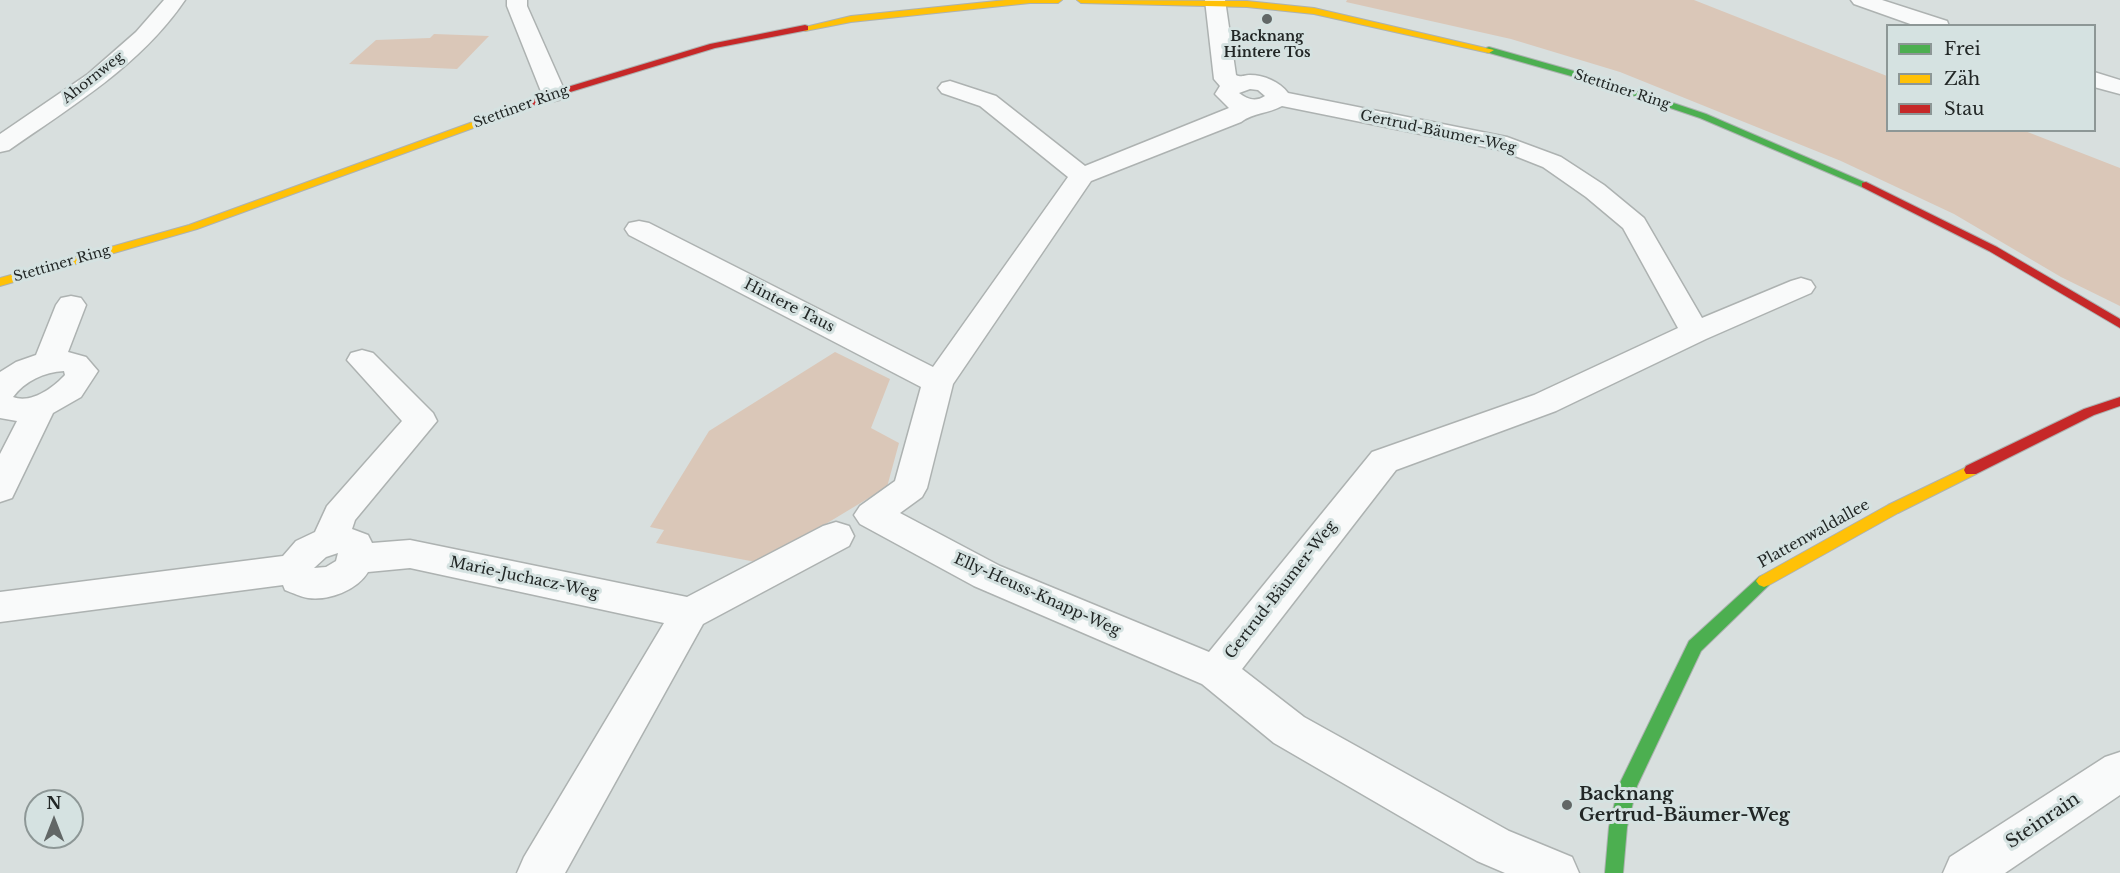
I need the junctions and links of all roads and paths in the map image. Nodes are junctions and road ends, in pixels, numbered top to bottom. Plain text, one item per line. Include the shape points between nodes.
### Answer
1 (175, 0) edge
2 (517, 0) edge
3 (1059, 0) edge
4 (1081, 0) edge
5 (1861, 0) edge
6 (1215, 2) edge
7 (1933, 24) edge
8 (2096, 80) edge
9 (2120, 87) edge
10 (950, 88) dead end
11 (554, 94) junction
12 (1253, 96) junction
13 (0, 144) edge
14 (1082, 176) junction
15 (639, 229) dead end
16 (0, 282) edge
17 (1801, 287) dead end
18 (71, 305) dead end
19 (2120, 324) edge
20 (1695, 332) junction
21 (362, 360) dead end
22 (49, 362) junction
23 (938, 383) junction
24 (0, 391) edge
25 (2120, 401) edge
26 (0, 404) edge
27 (40, 406) junction
28 (0, 489) edge
29 (836, 536) dead end
30 (344, 550) junction
31 (0, 607) edge
32 (690, 613) junction
33 (1216, 672) junction
34 (2120, 771) edge
35 (540, 873) edge
36 (1556, 873) edge
37 (1614, 873) edge
38 (1966, 873) edge

1 - 13 street, Ahornweg via 144,37 96,79
2 - 11 street
3 - 11 street, Stettiner Ring via 851,19 788,30 713,46
4 - 6 street, Stettiner Ring
5 - 7 street
6 - 12 street via 1225,79
6 - 19 street, Stettiner Ring via 1314,11 1497,51 1703,116 1932,217
8 - 9 street
10 - 14 street via 988,101
11 - 16 street, Stettiner Ring via 193,227
12 - 14 street via 1233,117
12 - 20 street, Gertrud-Bäumer-Weg via 1507,144 1552,162 1634,224
14 - 23 street, Elly-Heuss-Knapp-Weg
15 - 23 street, Hintere Taus
17 - 20 street, Gertrud-Bäumer-Weg
18 - 22 street
20 - 33 street, Gertrud-Bäumer-Weg via 1545,403 1384,461
21 - 30 street via 421,421 339,515
22 - 24 street via 10,379
22 - 27 street via 79,365 81,378 66,393
23 - 33 street, Elly-Heuss-Knapp-Weg via 918,418 910,488 872,515 987,576
25 - 37 street, Plattenwaldallee via 2089,412 1893,509 1759,584 1695,646 1628,785 1618,827
26 - 27 street via 13,409
27 - 28 street
29 - 32 street
30 - 31 street via 311,548 294,569
30 - 32 street, Marie-Juchacz-Weg via 410,554
32 - 35 street
33 - 36 street, Gertrud-Bäumer-Weg via 1289,730 1493,846
34 - 38 street, Steinrain

